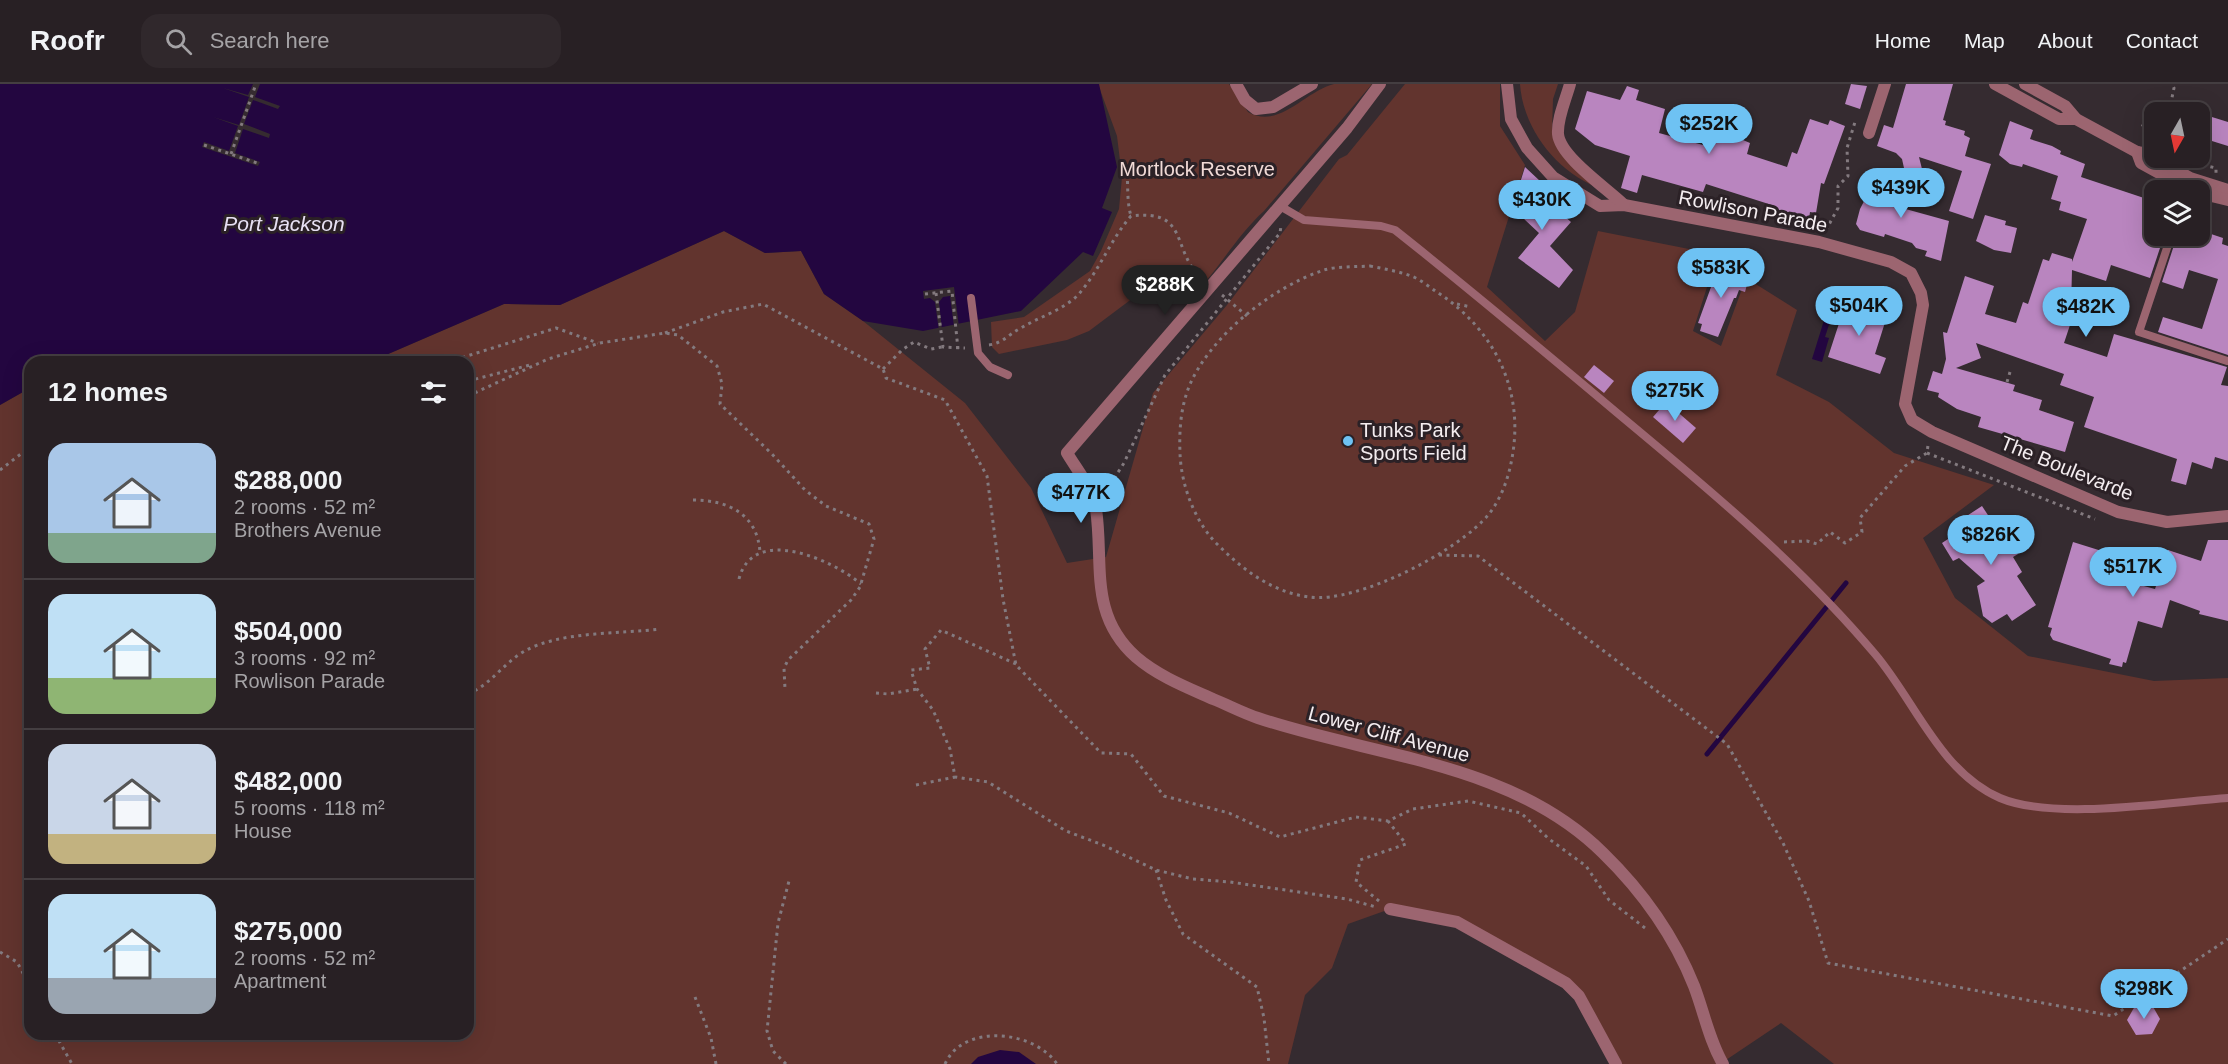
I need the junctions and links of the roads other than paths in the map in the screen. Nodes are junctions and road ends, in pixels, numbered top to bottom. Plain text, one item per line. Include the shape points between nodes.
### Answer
1 (1236, 84) edge
2 (1312, 84) edge
3 (1380, 84) edge
4 (1507, 84) edge
5 (1570, 84) edge
6 (1885, 84) edge
7 (1995, 84) edge
8 (2025, 84) edge
9 (2076, 119) junction
10 (1869, 133) dead end
11 (2137, 152) junction
12 (2171, 180) edge
13 (2228, 190) edge
14 (2210, 196) edge
15 (2228, 200) edge
16 (1624, 205) junction
17 (1285, 209) junction
18 (2168, 246) edge
19 (971, 298) dead end
20 (2227, 362) edge
21 (1008, 375) dead end
22 (1932, 432) joint
23 (2228, 516) edge
24 (2228, 798) edge
25 (1390, 909) road end
26 (1616, 1064) edge
27 (1723, 1064) edge

1 - 2 street via 1256,109 1274,107
3 - 17 street
4 - 16 street, Rowlison Parade via 1511,119 1527,148 1553,177 1600,207
5 - 16 street via 1559,125 1561,142 1592,179
6 - 10 street
7 - 9 street via 2059,119
8 - 9 street via 2065,106
9 - 11 street
11 - 12 street via 2141,163
11 - 13 street via 2148,154 2190,178
14 - 15 street
16 - 22 street, Rowlison Parade via 1819,242 1891,262 1911,273 1923,306 1905,404 1912,420
17 - 24 lane via 1304,220 1395,230 1500,313 1715,494 1813,586 1877,655 1947,755 1984,789 2024,806 2074,809
17 - 27 street, Lower Cliff Avenue via 1067,453 1092,495 1096,510 1098,574 1112,628 1135,656 1170,681 1257,718 1478,777 1581,832 1632,886 1668,935 1694,986 1706,1027
18 - 20 lane via 2139,332
19 - 21 lane via 982,360
22 - 23 street, The Boulevarde via 2118,513 2167,522
25 - 26 street via 1457,922 1566,982 1579,996

